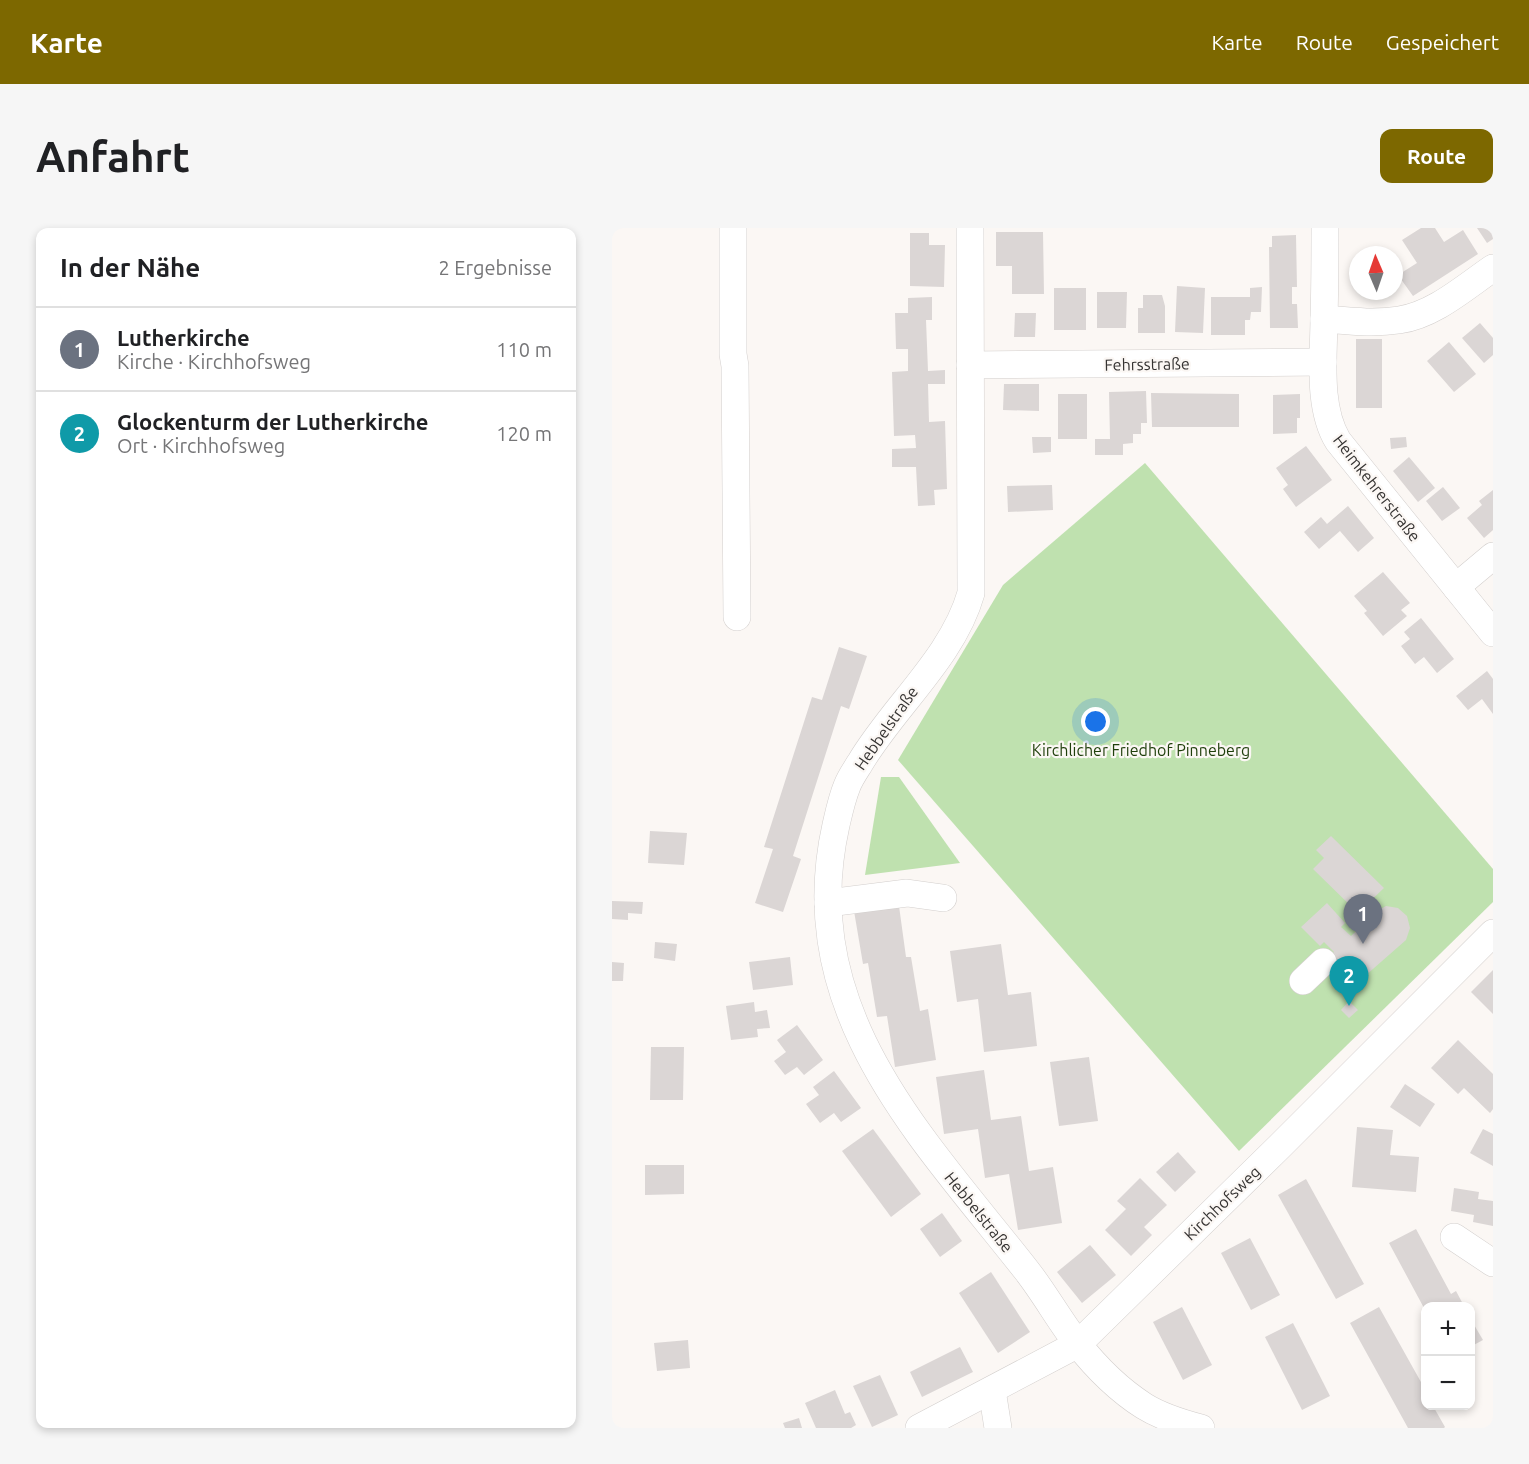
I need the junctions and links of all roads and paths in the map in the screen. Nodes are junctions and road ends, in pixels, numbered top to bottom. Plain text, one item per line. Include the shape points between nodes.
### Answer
1 (733, 228) edge
2 (970, 228) edge
3 (1325, 228) edge
4 (1493, 268) edge
5 (1324, 319) junction
6 (1323, 362) junction
7 (970, 365) junction
8 (1493, 556) edge
9 (1456, 586) junction
10 (737, 617) dead end
11 (1493, 633) edge
12 (943, 898) dead end
13 (828, 903) junction
14 (1493, 933) edge
15 (1323, 962) dead end
16 (1303, 981) dead end
17 (1454, 1237) dead end
18 (1493, 1263) edge
19 (1078, 1344) junction
20 (992, 1390) junction
21 (919, 1428) edge
22 (998, 1428) edge
23 (1201, 1428) edge

1 - 10 street
2 - 7 street, Hebbelstraße
3 - 5 street, Heimkehrerstraße
4 - 5 street via 1434,308 1401,320
5 - 6 street, Heimkehrerstraße
6 - 7 street, Fehrsstraße
6 - 9 street, Heimkehrerstraße via 1326,409 1333,433
7 - 13 street, Hebbelstraße via 971,593 939,655 871,745 847,785 830,858
8 - 9 street
9 - 11 street, Heimkehrerstraße
12 - 13 street via 907,892
13 - 19 street, Hebbelstraße via 830,939 839,977 867,1053 934,1156 1029,1274
14 - 19 street, Kirchhofsweg
15 - 16 street
17 - 18 street
19 - 20 street, Kirchhofsweg
19 - 23 street, Hebbelstraße via 1144,1406
20 - 21 street, Kirchhofsweg
20 - 22 street

